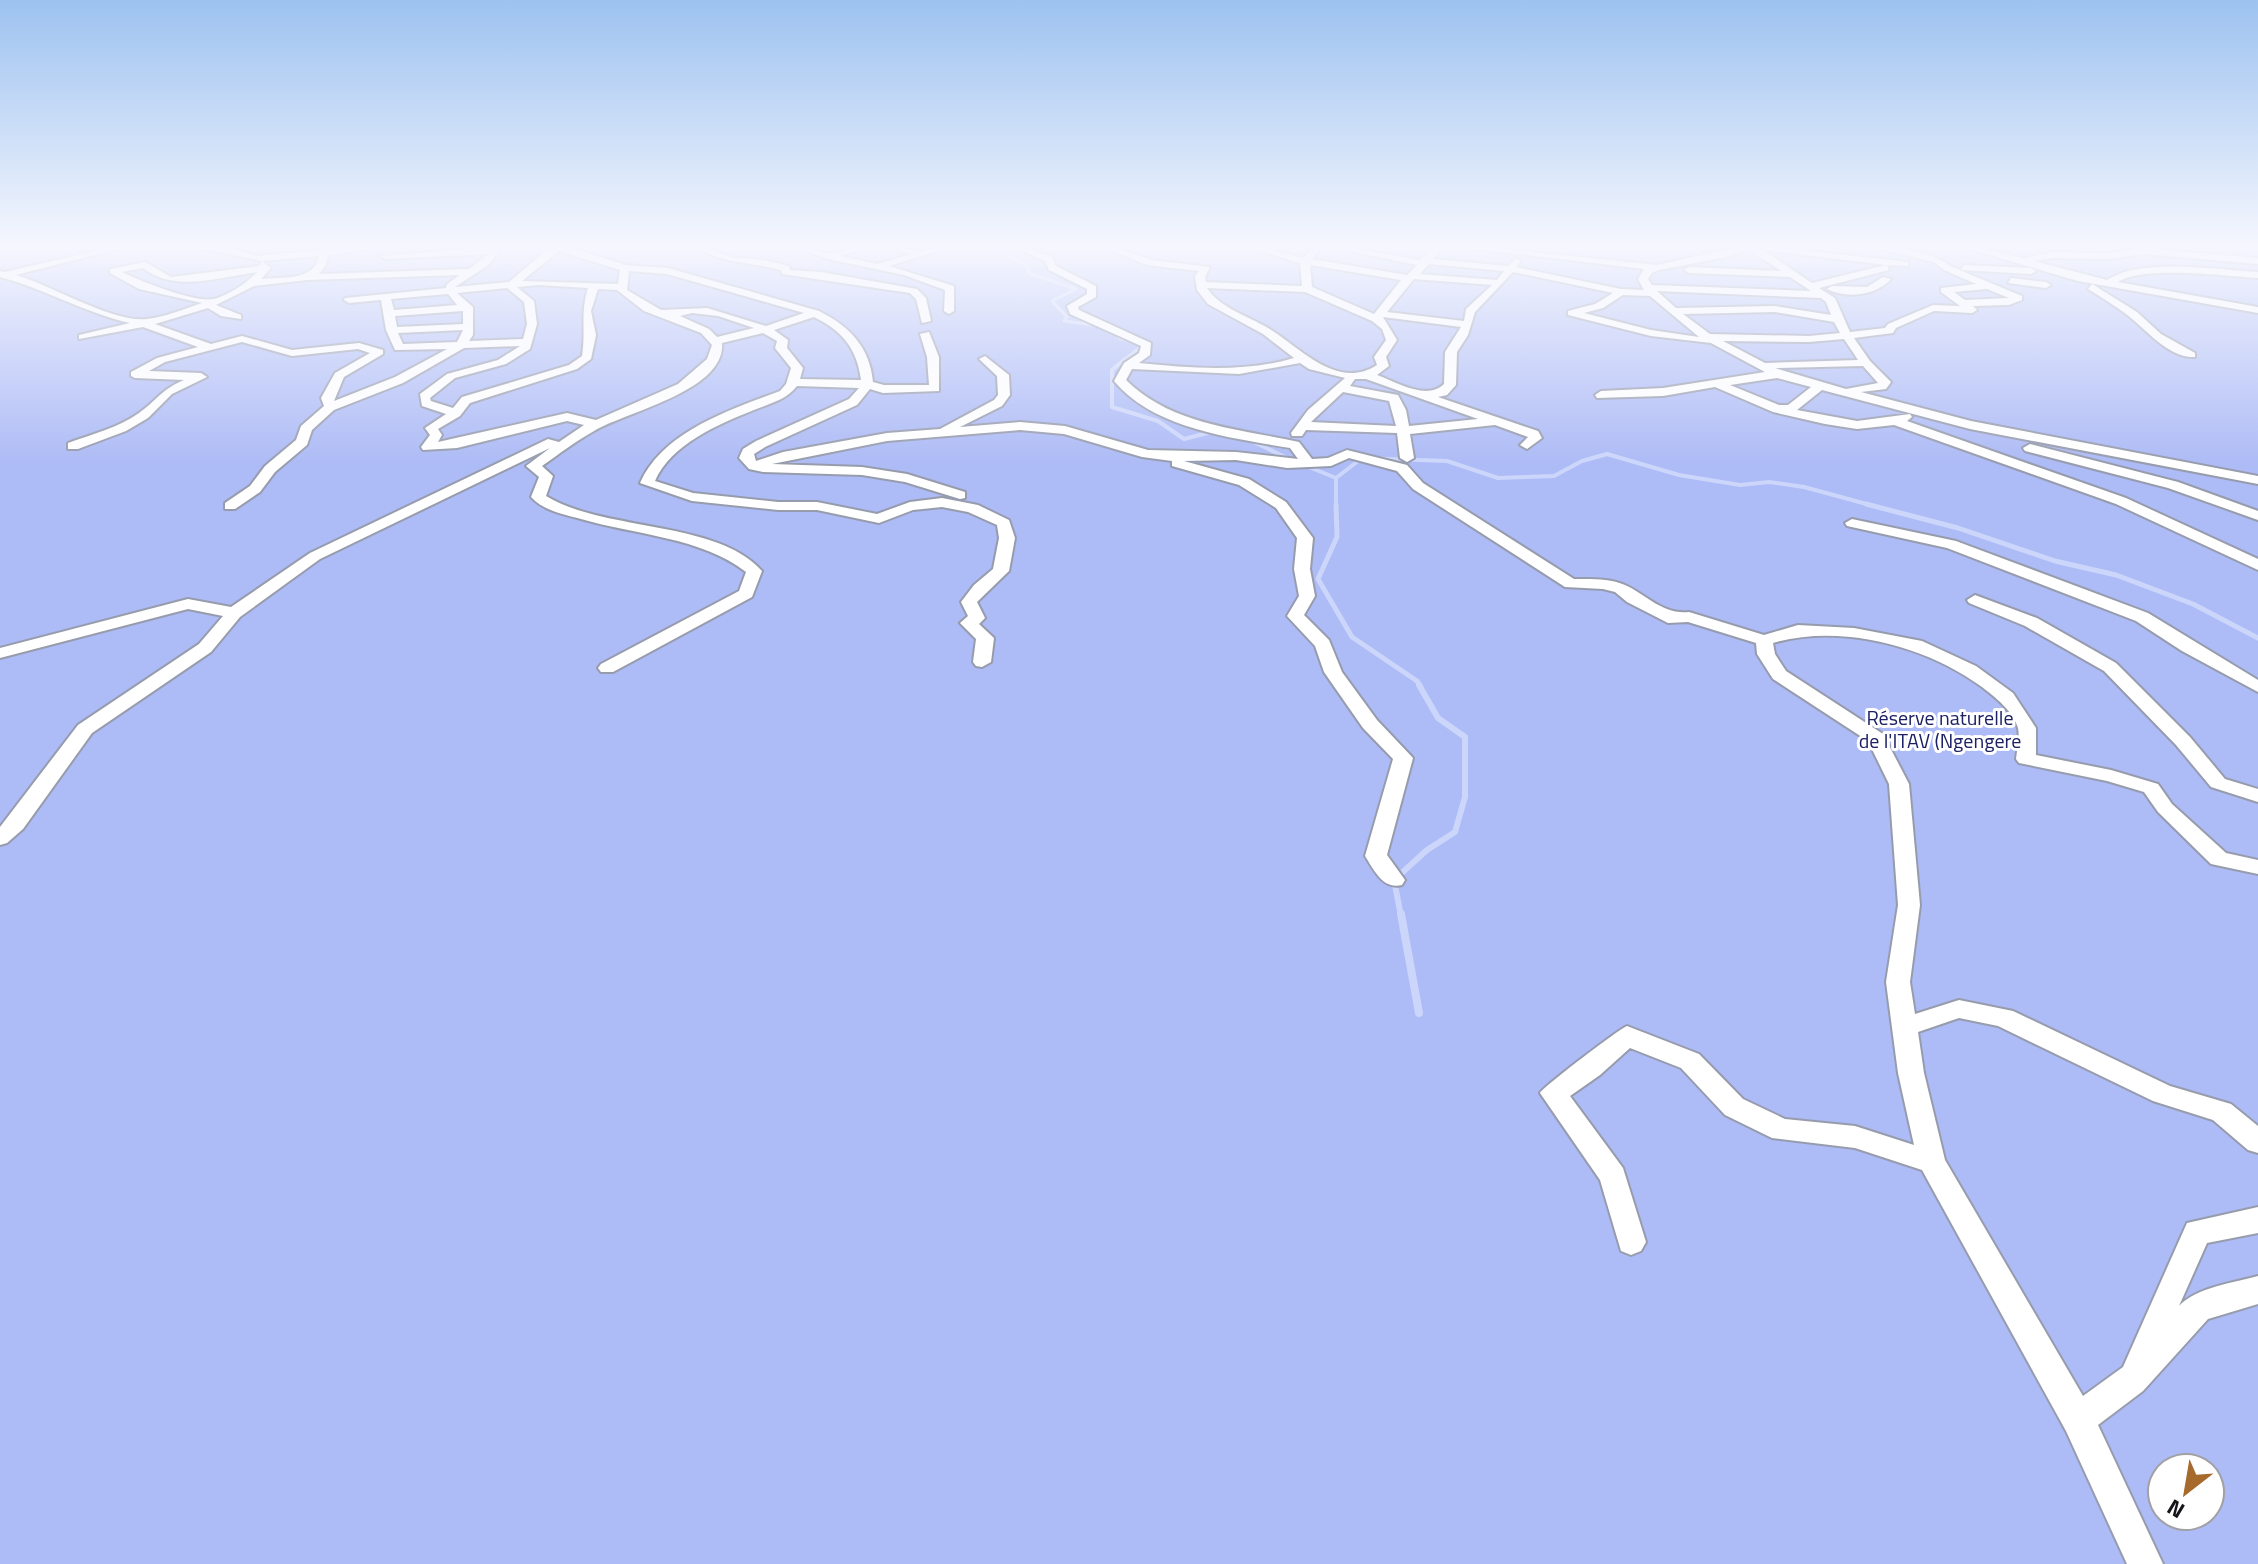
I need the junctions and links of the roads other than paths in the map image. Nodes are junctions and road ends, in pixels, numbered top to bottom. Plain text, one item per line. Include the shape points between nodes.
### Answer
1 (125, 319) edge
2 (156, 319) edge
3 (391, 319) edge
4 (468, 319) edge
5 (531, 319) edge
6 (588, 319) edge
7 (677, 319) edge
8 (731, 319) edge
9 (797, 319) edge
10 (828, 319) edge
11 (1089, 319) edge
12 (1243, 319) edge
13 (1380, 319) edge
14 (1400, 319) edge
15 (1470, 319) edge
16 (1596, 319) edge
17 (1685, 319) edge
18 (1838, 319) edge
19 (1908, 319) edge
20 (2136, 319) edge
21 (143, 323) junction
22 (1467, 325) junction
23 (468, 327) junction
24 (766, 329) junction
25 (391, 330) junction
26 (925, 334) dead end
27 (1849, 334) junction
28 (83, 337) dead end
29 (1711, 340) junction
30 (715, 341) junction
31 (528, 342) junction
32 (459, 347) junction
33 (210, 348) junction
34 (2191, 355) dead end
35 (985, 359) dead end
36 (1301, 359) junction
37 (1866, 363) junction
38 (1759, 364) junction
39 (1128, 365) junction
40 (1777, 374) junction
41 (1353, 376) junction
42 (1368, 376) junction
43 (793, 380) junction
44 (1714, 383) junction
45 (866, 384) junction
46 (1818, 387) junction
47 (1340, 388) junction
48 (1839, 391) junction
49 (1426, 395) junction
50 (1601, 395) dead end
51 (330, 407) junction
52 (1777, 409) junction
53 (1918, 411) junction
54 (456, 413) junction
55 (1499, 421) junction
56 (1895, 421) junction
57 (595, 424) junction
58 (1970, 425) junction
59 (1304, 426) junction
60 (1401, 430) junction
61 (943, 431) junction
62 (1294, 445) junction
63 (1527, 445) dead end
64 (73, 446) dead end
65 (1147, 454) junction
66 (1407, 458) dead end
67 (1307, 462) junction
68 (754, 466) junction
69 (2258, 480) edge
70 (230, 506) dead end
71 (983, 510) junction
72 (2258, 516) edge
73 (1852, 523) dead end
74 (2258, 565) edge
75 (1975, 600) dead end
76 (234, 613) junction
77 (1764, 640) junction
78 (0, 653) edge
79 (982, 662) dead end
80 (607, 668) dead end
81 (2258, 687) edge
82 (2258, 796) edge
83 (0, 838) edge
84 (2258, 867) edge
85 (1394, 880) dead end
86 (1904, 1027) junction
87 (2258, 1142) edge
88 (1932, 1162) junction
89 (2258, 1220) edge
90 (1631, 1242) dead end
91 (2258, 1290) edge
92 (2132, 1380) junction
93 (2078, 1419) junction
94 (2145, 1564) edge

1 - 21 street
2 - 21 street
3 - 25 street
4 - 23 street
5 - 31 street
6 - 54 street via 587,357 573,367 466,400
7 - 30 street
8 - 24 street
9 - 24 street
10 - 45 street via 861,350
11 - 39 street via 1147,345 1144,355
12 - 36 street
13 - 42 street via 1392,340 1380,357 1383,366
14 - 22 street
15 - 22 street
16 - 29 street
17 - 29 street
18 - 27 street
19 - 27 street via 1889,331
20 - 34 street
21 - 28 street
21 - 33 street
22 - 49 street via 1451,352 1450,385
23 - 25 street
23 - 32 street
24 - 30 street
24 - 43 street via 783,340 781,348 797,368
25 - 32 street via 399,348
26 - 45 street via 935,388 883,389
27 - 29 street
27 - 37 street
29 - 38 street
30 - 57 street via 718,353 694,380
31 - 32 street
31 - 54 street via 502,362 451,376 424,397 426,403
32 - 51 street via 399,380
33 - 51 street via 242,339 292,353 359,346 379,352 339,375 327,398
33 - 64 street via 161,360 135,374 201,377 168,391 144,415 121,428
35 - 61 street via 1003,375 1004,395
36 - 39 street via 1282,367 1231,369
36 - 41 street via 1325,372
37 - 38 street
37 - 48 street via 1885,384
38 - 40 street
39 - 62 street via 1120,381 1144,404 1248,437
40 - 44 street
40 - 46 street
41 - 42 street
41 - 47 street
42 - 49 street
43 - 45 street
43 - 71 street via 784,394 696,433 661,458 649,471 647,483 692,497 817,506 879,519 921,501
44 - 50 street
44 - 52 street
45 - 68 street via 855,401 800,422 748,452 746,458
46 - 48 street
46 - 52 street via 1791,409
47 - 59 street
47 - 60 street via 1394,398
48 - 53 street
49 - 55 street
51 - 70 street via 255,489
52 - 56 street via 1842,424
53 - 56 street
53 - 58 street
54 - 57 street via 431,428 436,435 428,447 567,417
55 - 60 street
55 - 63 street via 1533,434 1536,438
56 - 74 street via 2121,501
57 - 76 street via 315,556
57 - 80 street via 533,466 546,476 538,497 554,507 707,545 732,554 754,571 746,594
58 - 69 street
58 - 72 street via 2042,452 2173,485
59 - 60 street
59 - 62 street
60 - 66 street
61 - 65 street via 1020,426 1065,430
61 - 68 street via 783,456
62 - 67 street
65 - 67 street
65 - 85 street via 1244,482 1281,505 1305,538 1302,569 1307,596 1295,616 1323,644 1333,672 1370,724 1403,758 1376,856
67 - 77 street via 1331,462 1347,454 1402,468 1418,486 1571,584 1604,584 1674,619 1689,617
68 - 71 street via 907,478 971,499
71 - 79 street via 1004,523 1007,538 1001,571 969,602 977,618 968,623 985,638
73 - 81 street via 1951,544 2142,617
75 - 82 street via 2031,622 2110,667 2218,783
76 - 78 street via 188,604
76 - 83 street via 205,648 85,729 16,824
77 - 84 street via 1798,630 1854,633 1916,645 1970,670 2007,697 2027,728 2026,759 2151,788 2219,859
77 - 86 street via 1779,675 1876,738 1899,784 1909,905 1898,982
86 - 87 street via 1959,1009 2004,1018 2162,1094 2222,1112
86 - 88 street
88 - 90 street via 1855,1137 1782,1130 1734,1107 1690,1061 1627,1036 1553,1093 1613,1176
88 - 93 street
89 - 92 street via 2197,1232
91 - 92 street via 2198,1308
92 - 93 street
93 - 94 street

